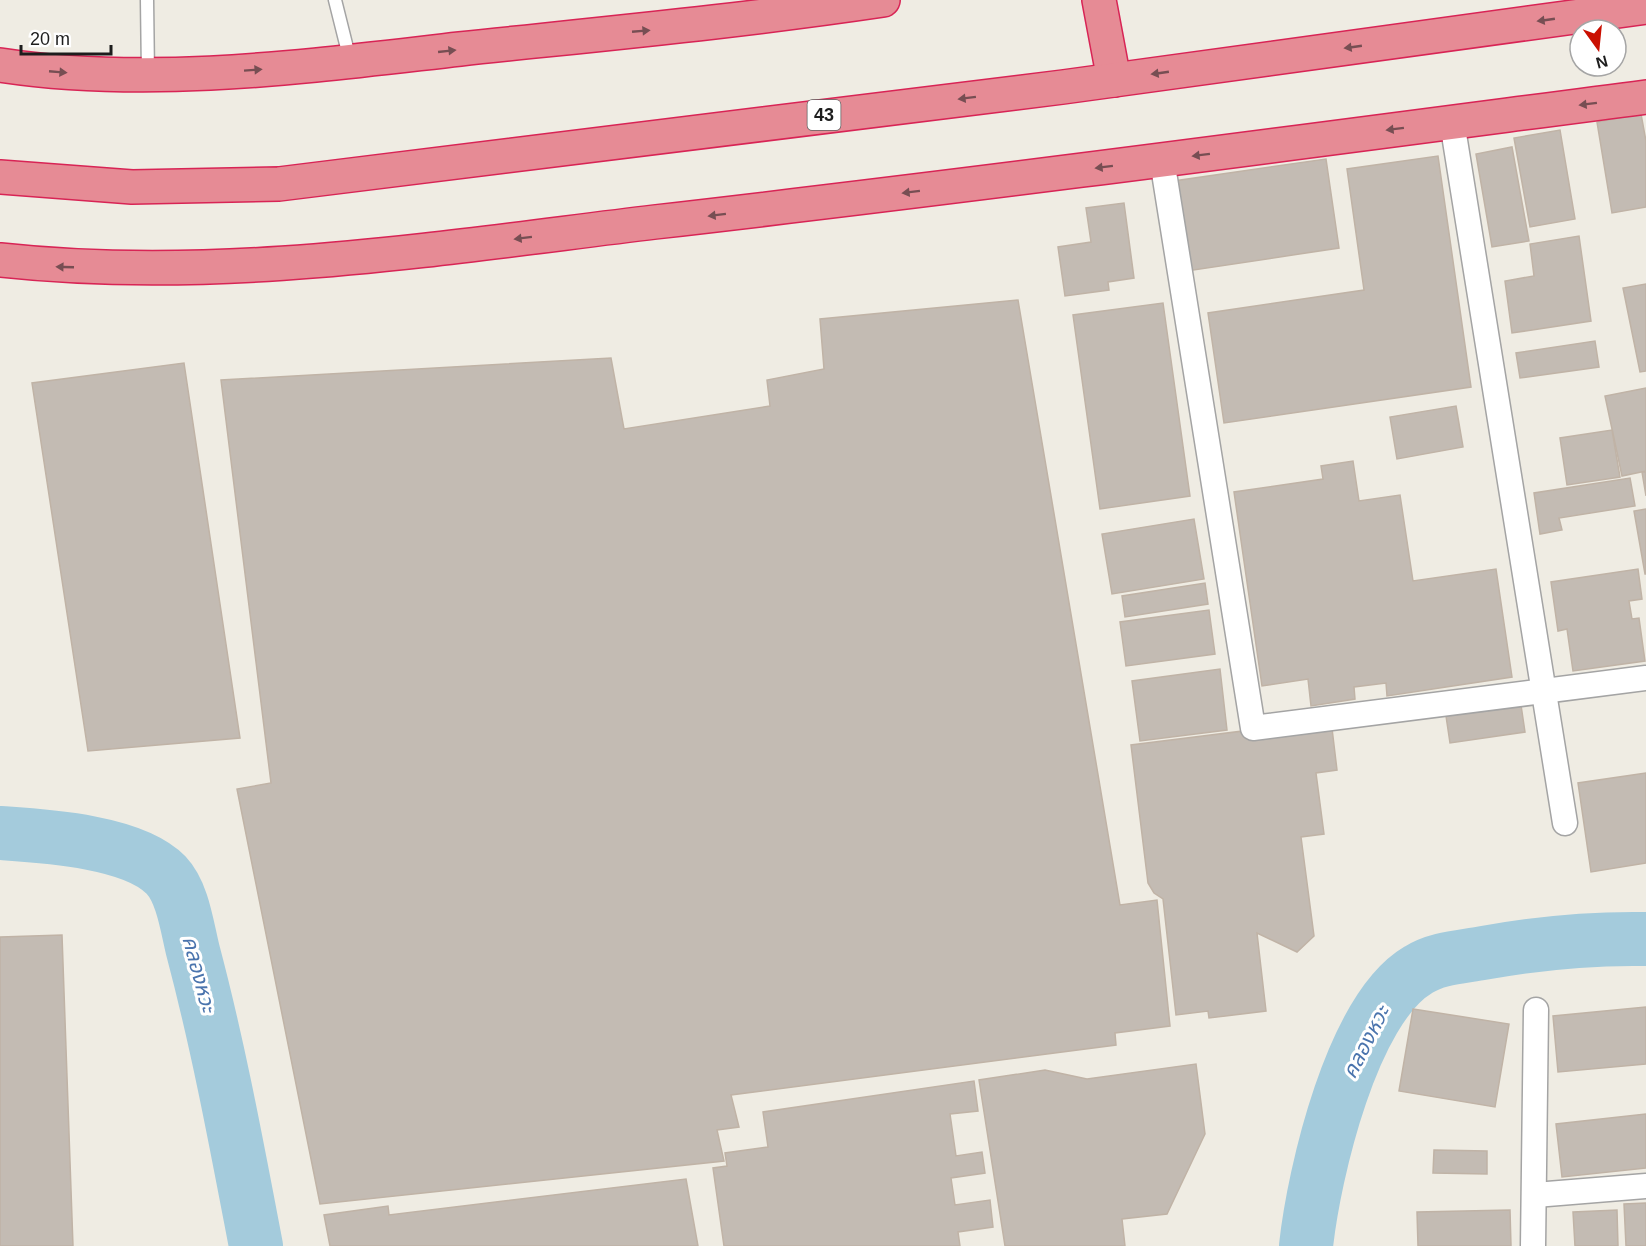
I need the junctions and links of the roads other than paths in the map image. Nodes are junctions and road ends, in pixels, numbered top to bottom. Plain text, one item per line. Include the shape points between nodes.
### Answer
1 (147, 0) edge
2 (335, 0) edge
3 (883, 0) edge
4 (1099, 0) edge
5 (1646, 7) edge
6 (350, 61) junction
7 (0, 65) edge
8 (148, 75) junction
9 (1114, 80) junction
10 (1646, 96) edge
11 (1452, 122) junction
12 (1162, 160) junction
13 (0, 177) edge
14 (0, 260) edge
15 (1646, 678) edge
16 (1546, 692) junction
17 (1565, 823) dead end
18 (1536, 1010) dead end
19 (1646, 1186) edge
20 (1535, 1195) junction
21 (1533, 1246) edge

1 - 8 lane
2 - 6 lane
6 -> 3 highway via 688,26
4 - 9 highway
5 -> 9 highway, 43
8 -> 6 highway
7 -> 8 highway
9 -> 13 highway, 43 via 279,184 132,187
10 -> 11 highway
11 -> 12 highway
11 - 16 street
12 -> 14 highway via 281,265 57,267
12 - 16 street via 1252,728
15 - 16 street
16 - 17 street
18 - 20 street
19 - 20 street
20 - 21 street

